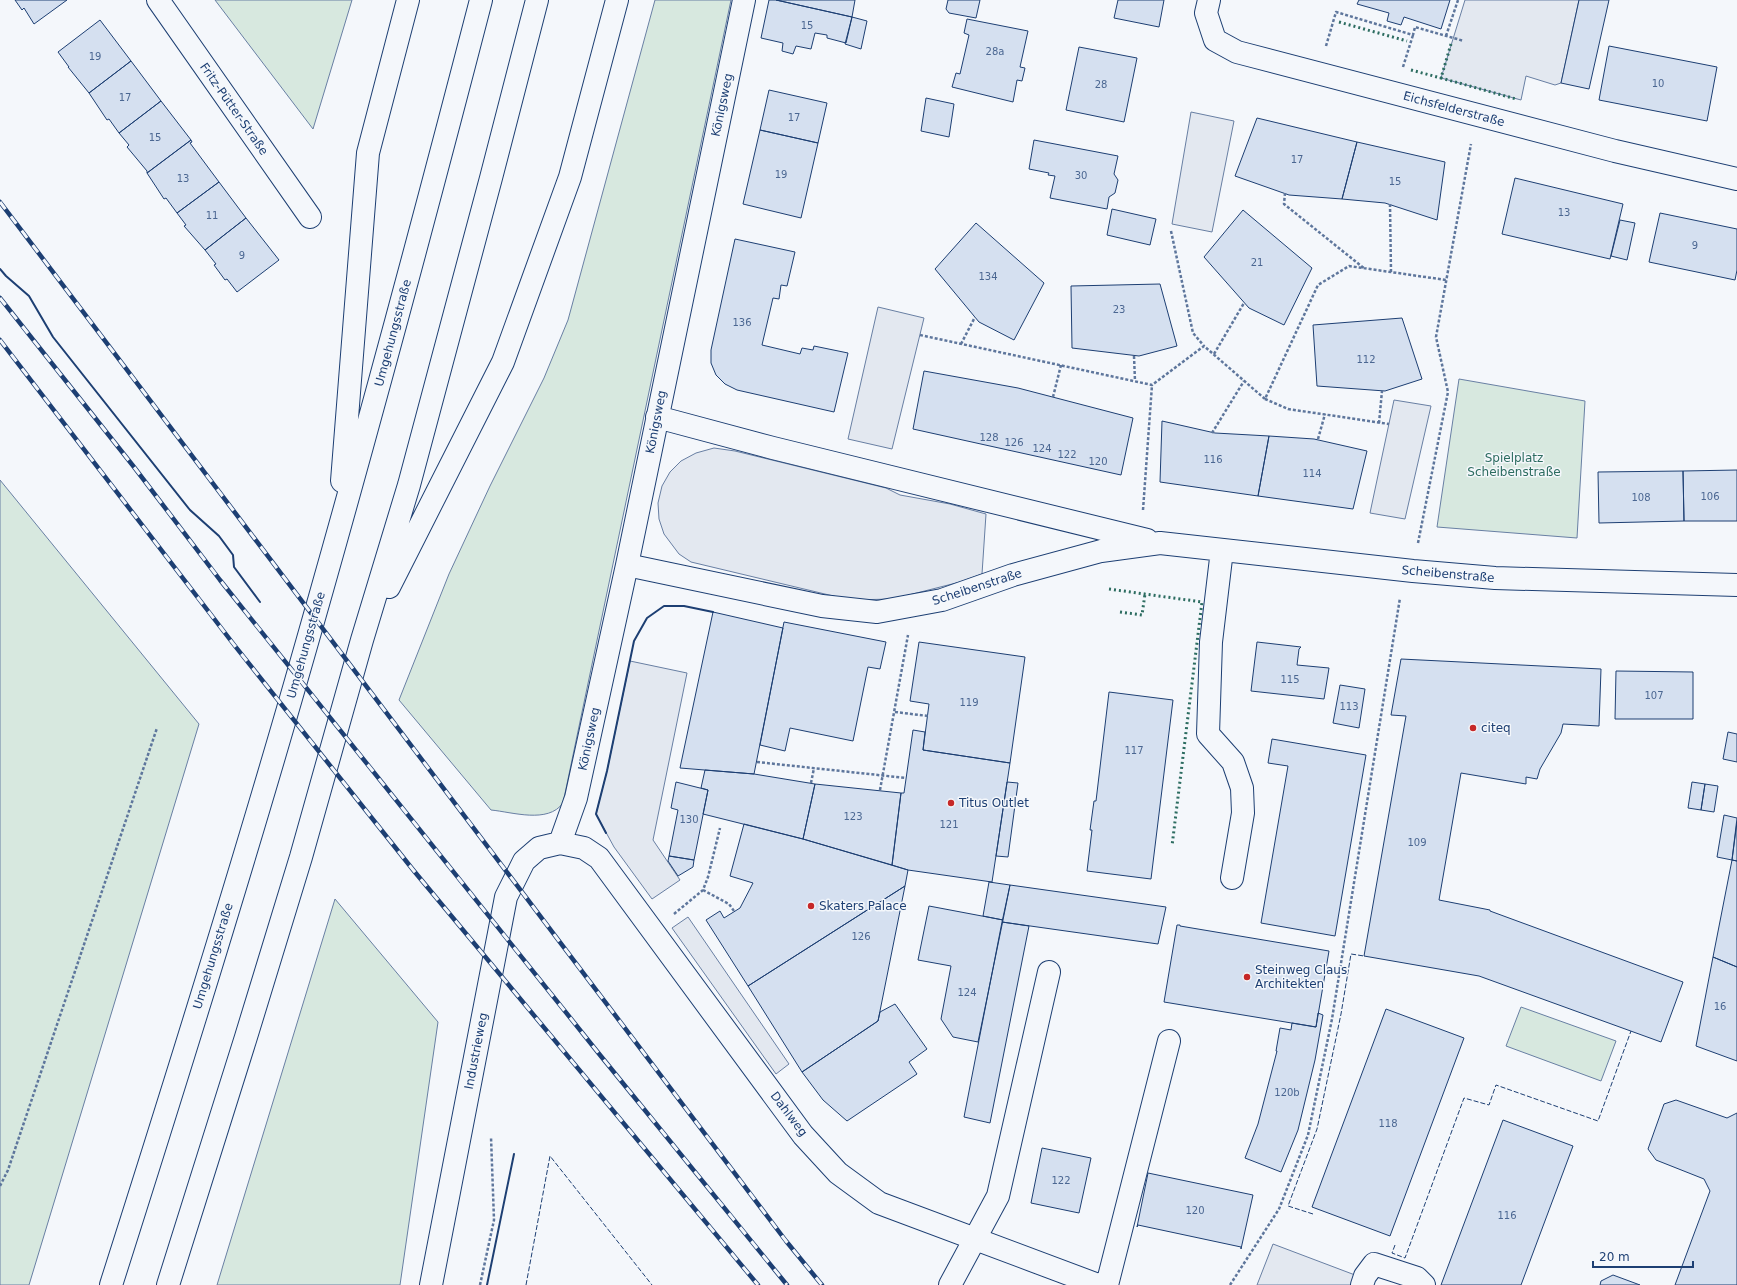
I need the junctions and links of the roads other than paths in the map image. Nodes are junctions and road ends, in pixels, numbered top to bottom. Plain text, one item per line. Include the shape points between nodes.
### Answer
1 (158, 0) edge
2 (408, 0) edge
3 (481, 0) edge
4 (537, 0) edge
5 (618, 0) edge
6 (744, 0) edge
7 (1209, 0) edge
8 (1737, 178) edge
9 (310, 217) dead end
10 (657, 417) junction
11 (338, 532) junction
12 (1150, 541) junction
13 (1222, 550) junction
14 (627, 565) junction
15 (1737, 586) edge
16 (362, 640) junction
17 (560, 842) junction
18 (1232, 878) dead end
19 (1049, 972) dead end
20 (1169, 1041) dead end
21 (976, 1239) junction
22 (111, 1285) edge
23 (168, 1285) edge
24 (431, 1285) edge
25 (950, 1285) edge
26 (1098, 1285) edge
27 (1107, 1285) edge
28 (1362, 1285) edge
29 (1424, 1285) edge

1 - 9 main road, Fritz-Pütter-Straße
2 - 11 main road via 368,154
3 - 11 main road, Umgehungsstraße
4 - 16 main road via 411,478
5 - 16 main road via 570,177 502,362
6 - 10 main road, Königsweg
7 - 8 main road, Eichsfelderstraße via 1206,13 1215,40 1237,52 1615,151
10 - 12 main road, Scheibenstraße
10 - 14 main road, Königsweg
11 - 22 main road, Umgehungsstraße via 187,1042
12 - 13 main road, Scheibenstraße
12 - 14 main road, Scheibenstraße via 1101,551 1020,573 942,600 878,612 822,606
13 - 15 main road, Scheibenstraße via 1495,578
13 - 18 main road via 1211,642 1208,734 1234,762 1242,788 1243,813
14 - 17 main road, Königsweg via 576,798
16 - 23 main road via 296,872
17 - 21 main road, Dahlweg via 584,848 600,858 803,1135 838,1173 879,1203
17 - 24 main road, Industrieweg via 539,848 524,861 506,897
19 - 21 main road via 998,1196
20 - 27 main road
21 - 25 main road
21 - 26 main road, Dahlweg
28 - 29 main road via 1374,1264 1417,1278

